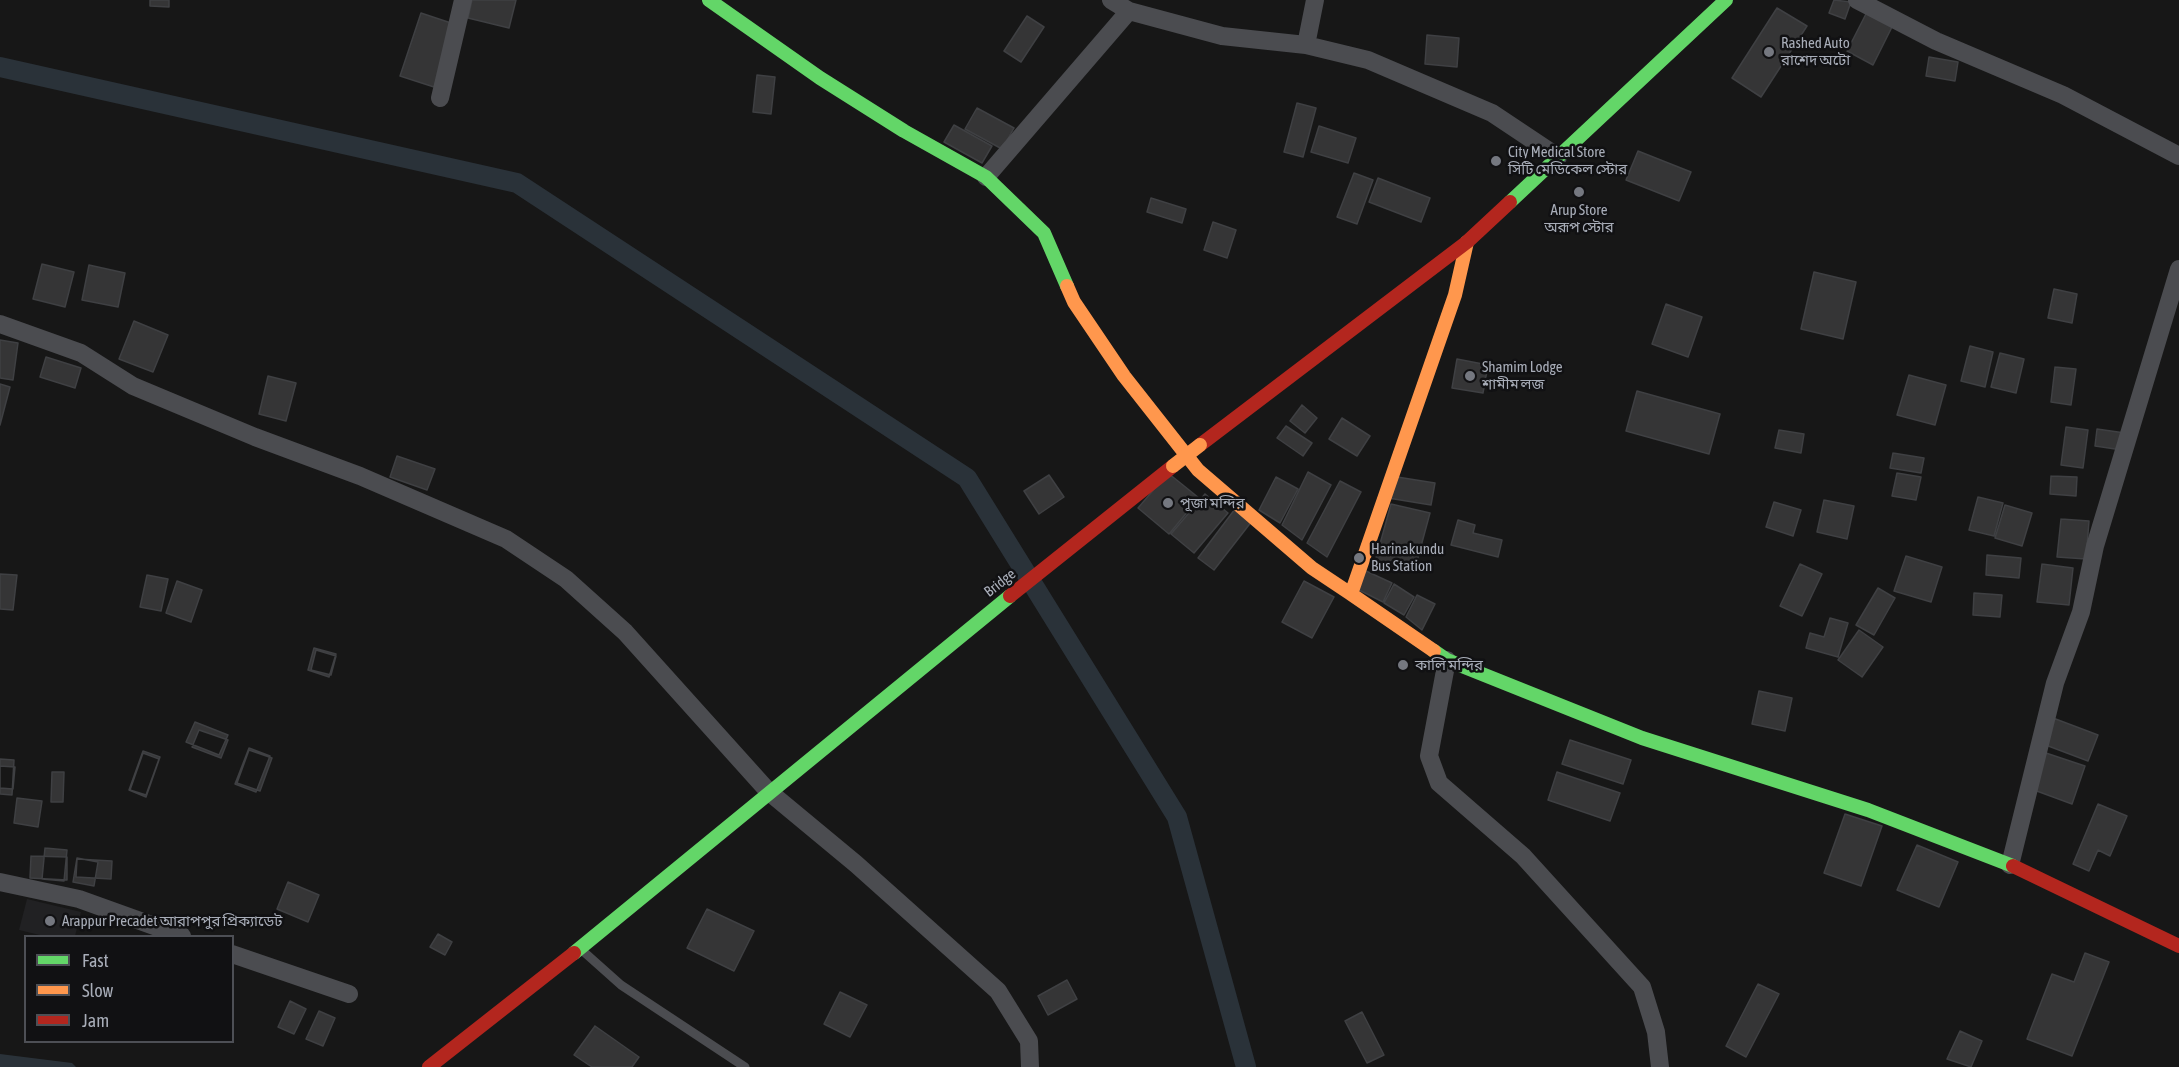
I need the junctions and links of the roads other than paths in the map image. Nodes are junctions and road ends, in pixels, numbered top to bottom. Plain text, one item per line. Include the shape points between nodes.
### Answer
1 (463, 0) edge
2 (709, 0) edge
3 (1111, 0) edge
4 (1315, 0) edge
5 (1726, 0) edge
6 (1857, 0) edge
7 (1129, 11) junction
8 (1306, 45) junction
9 (440, 98) dead end
10 (2179, 156) edge
11 (1558, 157) junction
12 (986, 177) junction
13 (1467, 242) junction
14 (2179, 269) edge
15 (0, 324) edge
16 (1351, 594) junction
17 (1447, 660) junction
18 (768, 791) junction
19 (2010, 865) junction
20 (0, 882) edge
21 (179, 935) edge
22 (2179, 946) edge
23 (580, 949) junction
24 (234, 955) edge
25 (348, 994) dead end
26 (429, 1067) edge
27 (745, 1067) edge
28 (1030, 1067) edge
29 (1660, 1067) edge

1 - 9 street
2 - 12 main road via 820,78
3 - 7 street
4 - 8 street
5 - 11 main road, Bridge
6 - 10 street via 1936,41 2063,95
7 - 8 street via 1222,36
7 - 12 street
8 - 11 street via 1368,60 1457,97 1492,113
11 - 13 main road, Bridge
12 - 16 main road via 1044,233 1074,302 1124,376 1198,470 1312,568
13 - 16 main road via 1455,295
13 - 18 main road, Bridge, bridge via 1173,466
14 - 19 street via 2095,546 2081,612 2055,683
15 - 18 street via 81,353 133,386 506,539 567,579 625,632
16 - 17 main road
17 - 19 main road via 1642,738 1868,810
17 - 29 street via 1429,756 1439,783 1522,856 1642,987 1656,1032
18 - 23 main road, Bridge
18 - 28 street via 998,991 1029,1041
19 - 22 main road
20 - 21 street via 79,900
23 - 26 main road, Bridge
23 - 27 lane via 621,985
24 - 25 street

